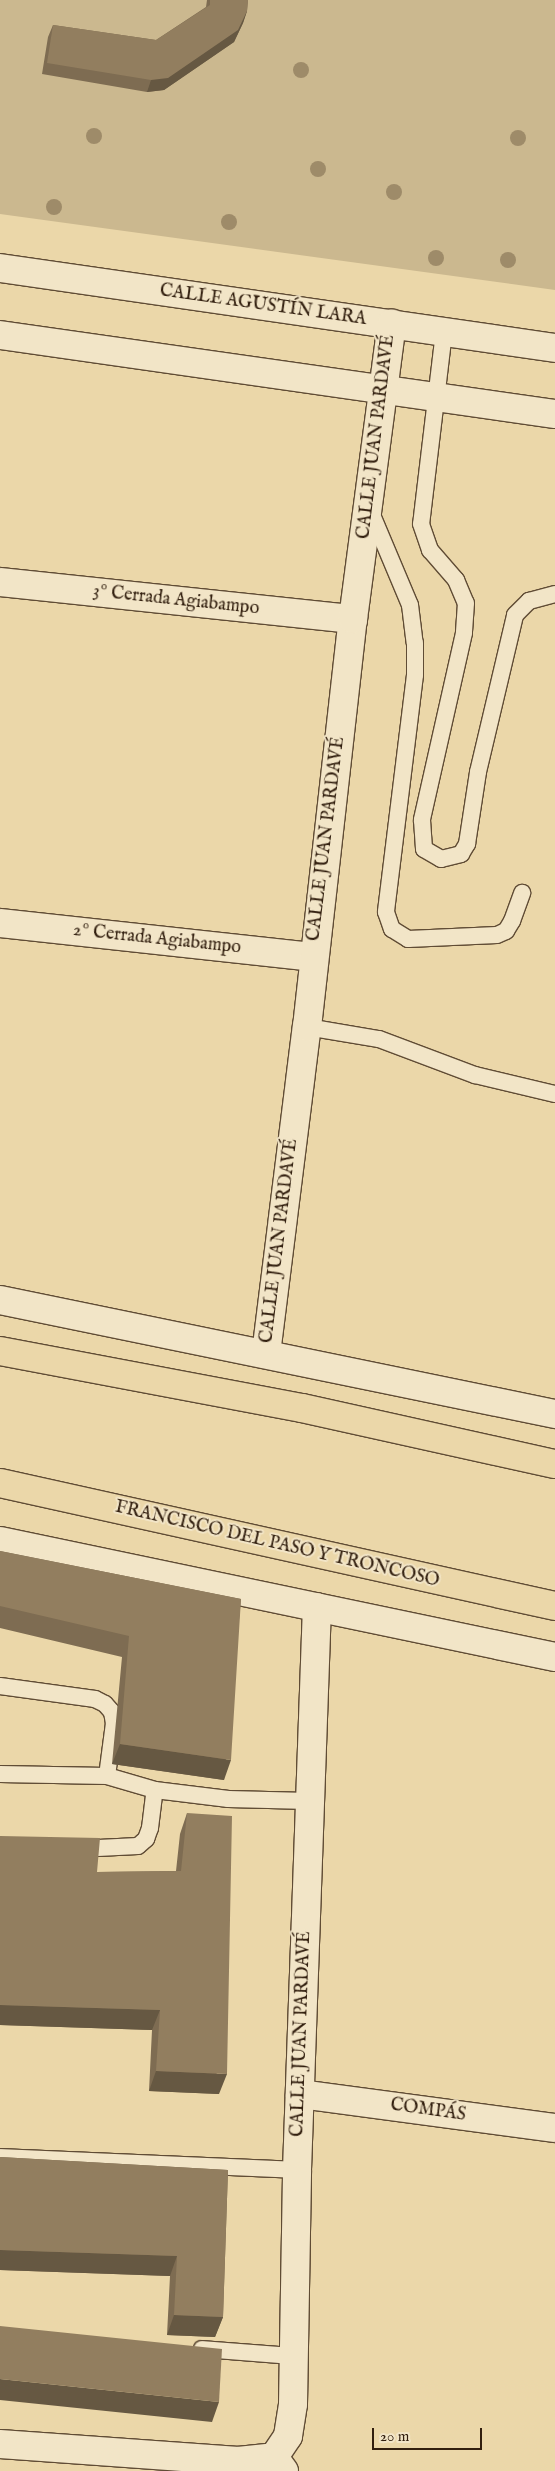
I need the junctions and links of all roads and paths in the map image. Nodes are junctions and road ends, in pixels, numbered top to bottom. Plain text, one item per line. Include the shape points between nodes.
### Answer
1 (0, 268) edge
2 (392, 324) junction
3 (444, 332) junction
4 (0, 335) edge
5 (555, 348) edge
6 (383, 390) junction
7 (436, 398) junction
8 (555, 414) edge
9 (369, 508) junction
10 (0, 582) edge
11 (555, 594) edge
12 (352, 619) junction
13 (522, 893) dead end
14 (0, 923) edge
15 (314, 957) junction
16 (307, 1027) junction
17 (555, 1094) edge
18 (0, 1300) edge
19 (0, 1351) edge
20 (266, 1354) junction
21 (555, 1414) edge
22 (555, 1464) edge
23 (0, 1483) edge
24 (0, 1541) edge
25 (555, 1606) edge
26 (317, 1607) junction
27 (555, 1657) edge
28 (0, 1686) edge
29 (0, 1774) edge
30 (107, 1776) junction
31 (155, 1790) junction
32 (309, 1801) junction
33 (59, 1850) edge
34 (300, 2094) junction
35 (555, 2128) edge
36 (0, 2157) edge
37 (297, 2170) junction
38 (186, 2348) edge
39 (294, 2356) junction
40 (0, 2444) edge
41 (279, 2464) edge

1 - 2 street, CALLE AGUSTÍN LARA
2 - 3 street, CALLE AGUSTÍN LARA
2 - 6 street, CALLE JUAN PARDAVÉ
3 - 5 street, CALLE AGUSTÍN LARA
3 - 7 lane
4 - 6 street
6 - 7 street
6 - 9 street, CALLE JUAN PARDAVÉ
7 - 8 street
7 - 11 lane via 421,524 430,550 456,580 466,603 464,633 422,820 424,849 441,859 461,854 466,844 478,772 514,615 529,601
9 - 12 street, CALLE JUAN PARDAVÉ
9 - 13 lane via 410,605 415,643 415,675 386,912 392,929 408,939 497,935 506,931 512,921
10 - 12 street, 3º Cerrada Agiabampo
12 - 15 street, CALLE JUAN PARDAVÉ
14 - 15 street, 2º Cerrada Agiabampo
15 - 16 street, CALLE JUAN PARDAVÉ
16 - 17 lane via 379,1038 475,1075
16 - 20 street, CALLE JUAN PARDAVÉ
18 - 20 street
19 - 22 highway via 302,1408
20 - 21 street
23 - 25 highway, FRANCISCO DEL PASO Y TRONCOSO
24 - 26 street
26 - 27 street
26 - 32 street, CALLE JUAN PARDAVÉ
28 - 30 lane via 95,1699 105,1704 112,1712 114,1723
29 - 30 lane
30 - 31 lane
31 - 32 lane via 228,1799
31 - 33 lane via 150,1828 146,1839 138,1846
32 - 34 street, CALLE JUAN PARDAVÉ
34 - 35 street, COMPÁS
34 - 37 street, CALLE JUAN PARDAVÉ
36 - 37 lane
37 - 39 street, CALLE JUAN PARDAVÉ
38 - 39 lane
39 - 41 street, CALLE JUAN PARDAVÉ via 293,2404
40 - 41 street, CALLE JUAN PARDAVÉ

